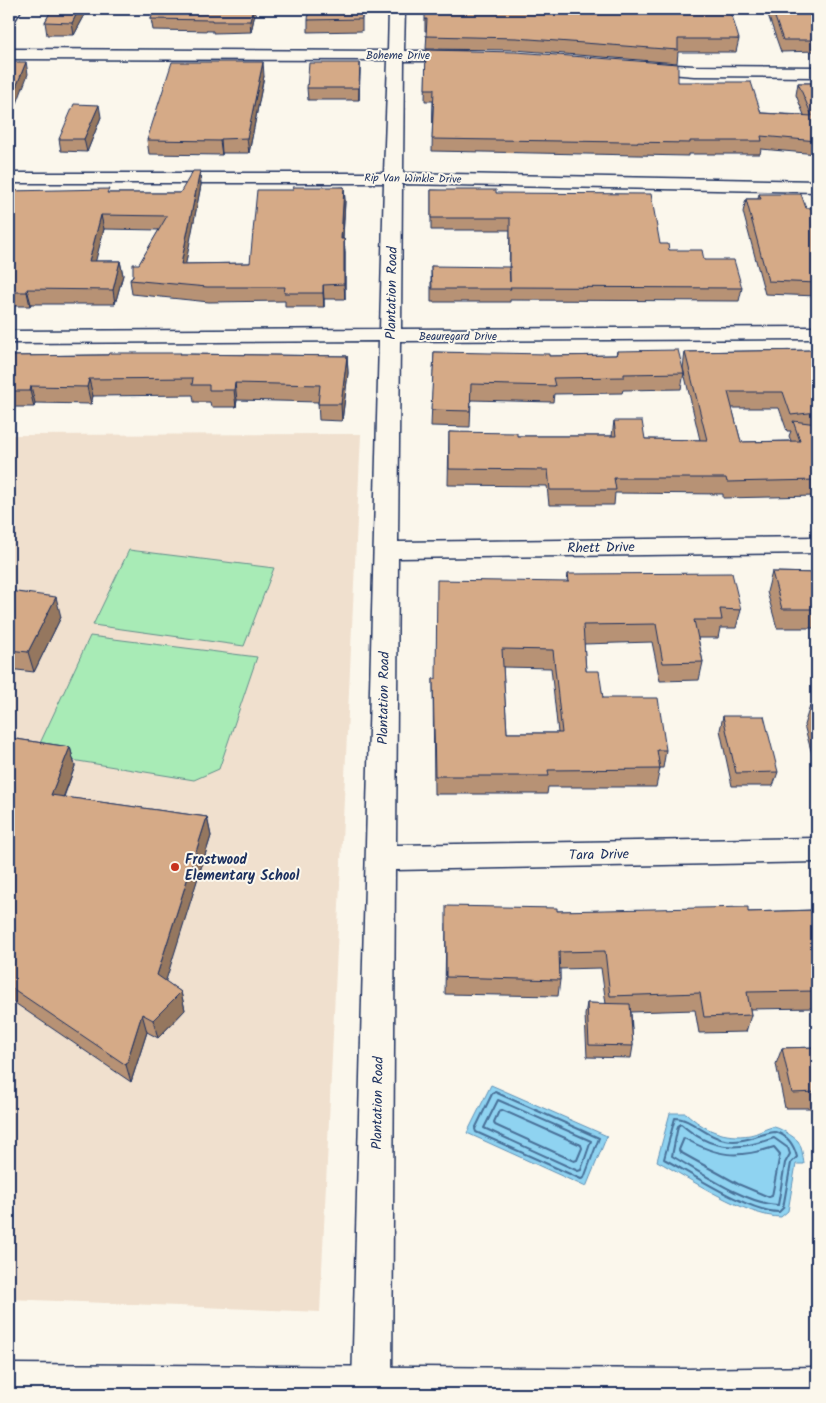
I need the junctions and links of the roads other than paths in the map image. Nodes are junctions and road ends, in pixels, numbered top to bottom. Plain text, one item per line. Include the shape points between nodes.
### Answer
1 (397, 9) edge
2 (9, 54) edge
3 (397, 55) junction
4 (476, 56) edge
5 (624, 66) edge
6 (817, 72) edge
7 (9, 178) edge
8 (393, 178) junction
9 (817, 186) edge
10 (817, 333) edge
11 (391, 336) junction
12 (9, 337) edge
13 (817, 545) edge
14 (386, 550) junction
15 (817, 850) edge
16 (381, 858) junction
17 (372, 1386) junction
18 (12, 1387) edge
19 (817, 1387) edge
20 (685, 1392) edge

1 - 3 street, Plantation Road
2 - 3 street, Boheme Drive
3 - 4 street, Boheme Drive
3 - 8 street, Plantation Road
5 - 6 street via 694,71
7 - 8 street, Rip Van Winkle Drive
8 - 9 street, Rip Van Winkle Drive
8 - 11 street, Plantation Road
10 - 11 street, Beauregard Drive
11 - 12 street, Beauregard Drive
11 - 14 street, Plantation Road
13 - 14 street, Rhett Drive
14 - 16 street, Plantation Road
15 - 16 street, Tara Drive
16 - 17 street, Plantation Road
17 - 18 street
17 - 20 street
19 - 20 street

